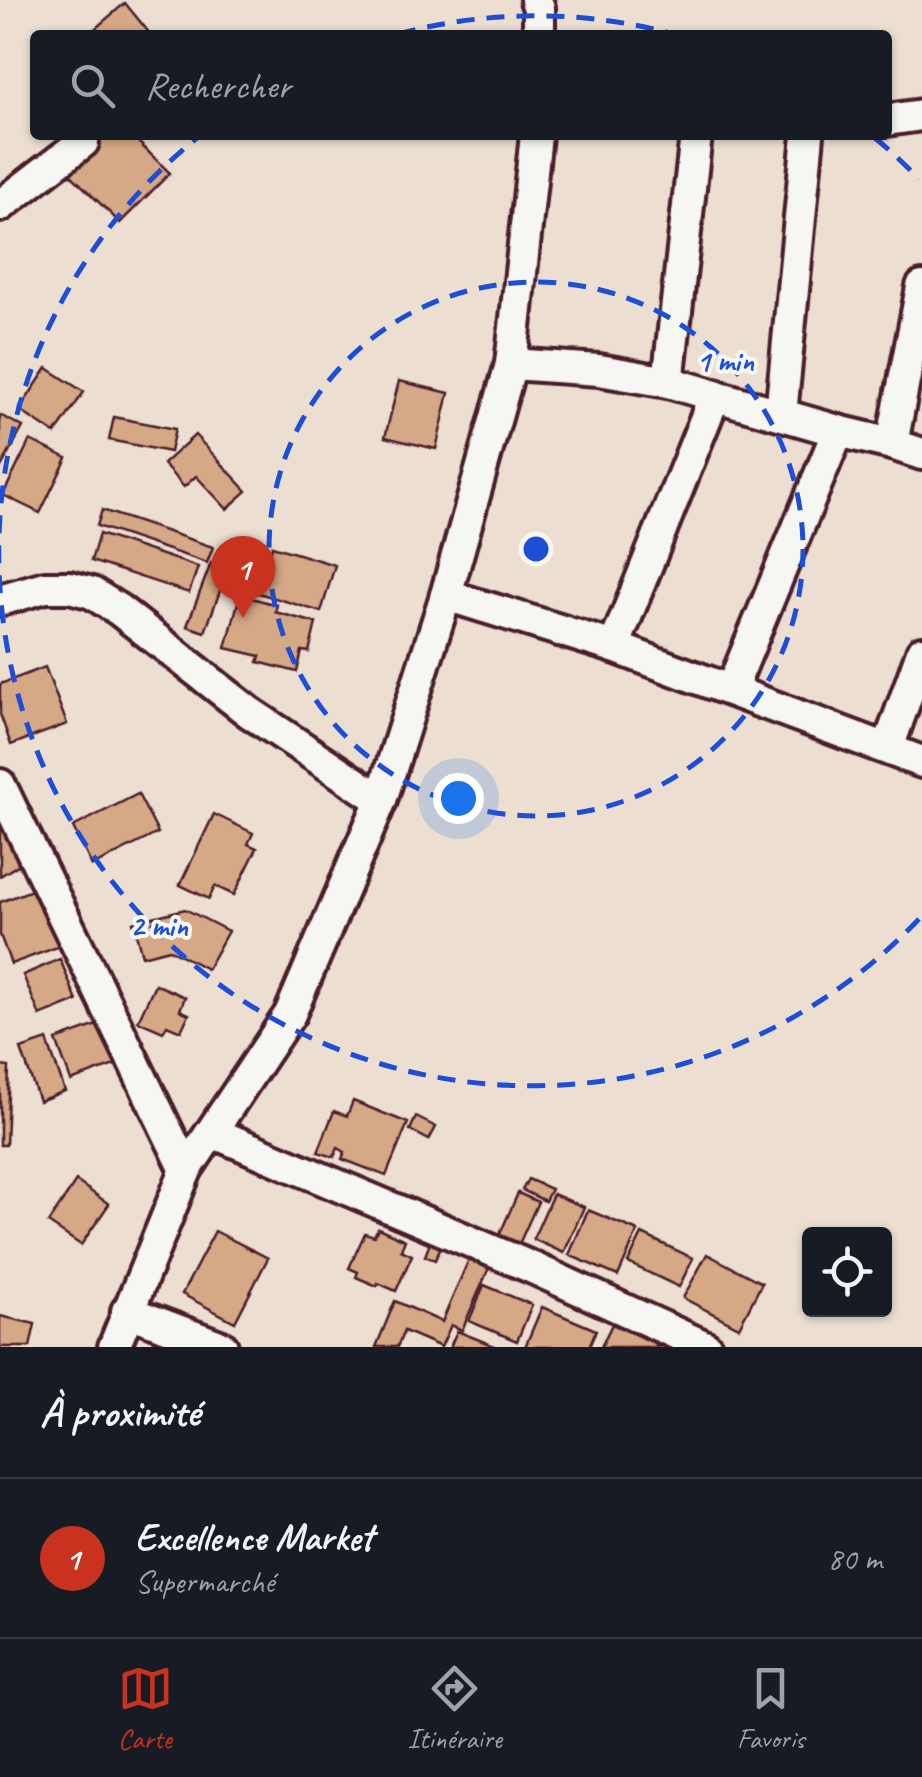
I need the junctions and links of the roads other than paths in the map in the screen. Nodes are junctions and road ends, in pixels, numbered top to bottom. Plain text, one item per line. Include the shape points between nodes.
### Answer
1 (536, 0) edge
2 (538, 30) edge
3 (922, 114) edge
4 (892, 119) edge
5 (535, 140) edge
6 (695, 140) edge
7 (808, 140) edge
8 (83, 142) dead end
9 (0, 206) edge
10 (922, 286) edge
11 (511, 364) junction
12 (668, 382) junction
13 (714, 395) junction
14 (781, 414) junction
15 (838, 431) junction
16 (892, 444) junction
17 (922, 454) edge
18 (446, 594) junction
19 (0, 600) edge
20 (614, 647) junction
21 (922, 652) edge
22 (731, 690) junction
23 (888, 748) junction
24 (922, 762) edge
25 (0, 786) edge
26 (380, 800) junction
27 (212, 1132) junction
28 (186, 1170) junction
29 (128, 1311) junction
30 (698, 1345) edge
31 (114, 1347) edge
32 (222, 1347) edge

1 - 2 street
3 - 4 street
5 - 11 street
6 - 12 street
7 - 14 street
8 - 9 street
10 - 16 street
11 - 12 street
11 - 18 street
12 - 13 street
13 - 14 street
13 - 20 street
14 - 15 street
15 - 16 street
15 - 22 street
16 - 17 street
18 - 20 street
18 - 26 street
19 - 26 street via 45,588 92,593
20 - 22 street
21 - 23 street
22 - 23 street
23 - 24 street
25 - 28 street
26 - 27 street via 290,1014
27 - 28 street
27 - 30 street
28 - 29 street
29 - 31 street
29 - 32 street

